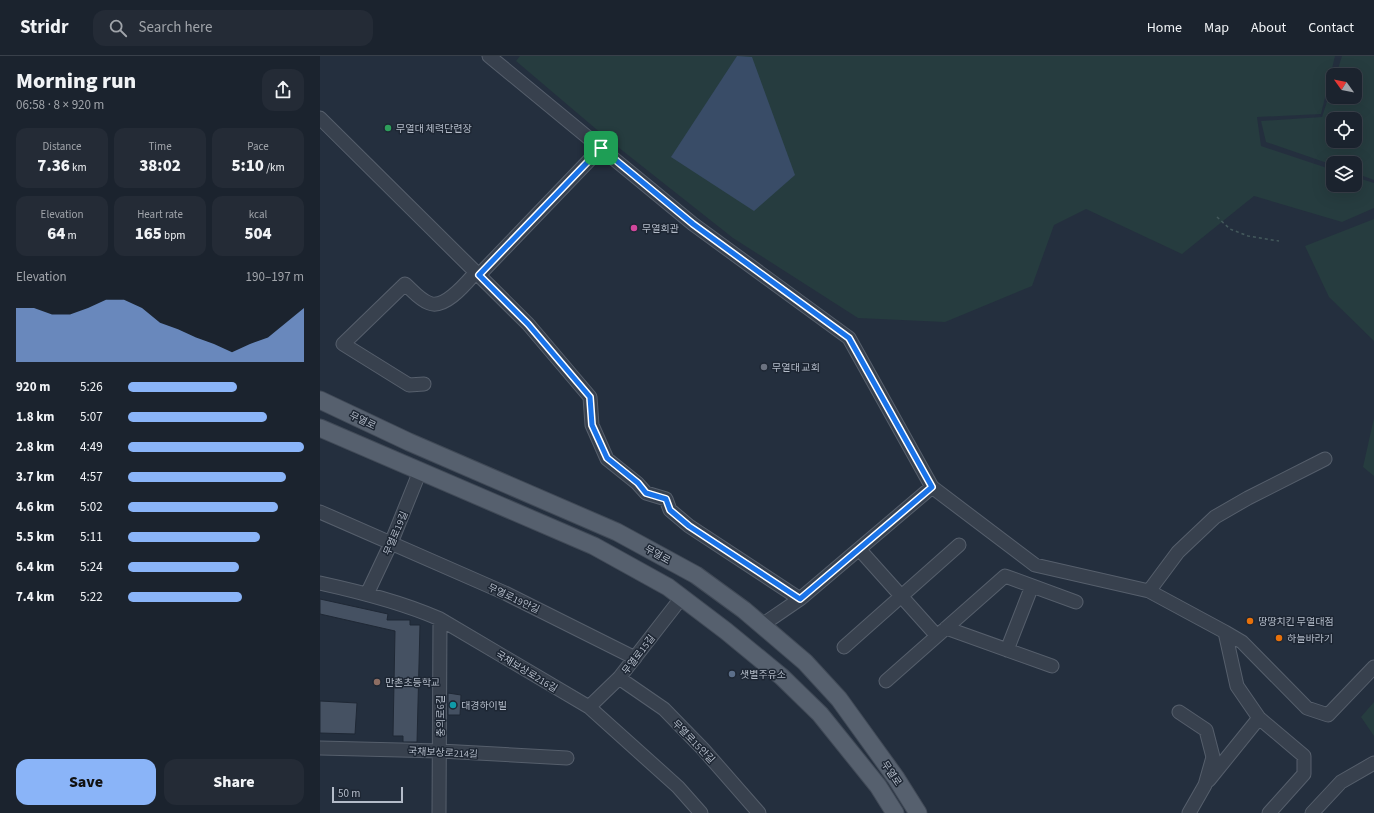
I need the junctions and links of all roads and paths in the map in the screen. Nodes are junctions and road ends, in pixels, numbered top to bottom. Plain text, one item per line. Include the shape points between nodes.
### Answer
1 (489, 56) edge
2 (320, 118) edge
3 (601, 148) junction
4 (1217, 217) dead end
5 (1279, 241) dead end
6 (478, 274) junction
7 (424, 384) dead end
8 (320, 400) edge
9 (320, 428) edge
10 (1325, 459) dead end
11 (420, 471) junction
12 (932, 487) junction
13 (320, 512) edge
14 (391, 543) junction
15 (959, 545) dead end
16 (859, 549) junction
17 (320, 583) edge
18 (1032, 586) junction
19 (1149, 591) junction
20 (368, 594) junction
21 (901, 596) junction
22 (682, 597) junction
23 (800, 599) junction
24 (1076, 602) dead end
25 (440, 619) junction
26 (762, 625) junction
27 (942, 632) junction
28 (1226, 632) junction
29 (739, 643) junction
30 (844, 647) dead end
31 (1007, 650) junction
32 (635, 658) junction
33 (1052, 666) dead end
34 (1374, 667) edge
35 (619, 678) junction
36 (886, 681) dead end
37 (589, 707) junction
38 (1179, 712) dead end
39 (1260, 718) junction
40 (320, 748) edge
41 (440, 751) junction
42 (567, 758) dead end
43 (1374, 763) edge
44 (1205, 785) junction
45 (892, 812) edge
46 (439, 813) edge
47 (702, 813) edge
48 (759, 813) edge
49 (918, 813) edge
50 (1189, 813) edge
51 (1269, 813) edge
52 (1312, 813) edge

1 - 3 street
2 - 6 street
3 - 6 street
3 - 12 street via 693,224 849,338
4 - 5 path via 1230,229 1248,236
6 - 7 street via 454,295 438,304 429,304 405,284 343,344 409,385
6 - 23 street via 528,324 590,397 592,425 607,458 638,483 646,493 666,499 670,510 689,526
8 - 26 main road, 무열로 via 409,442 617,532 696,575
9 - 11 main road, 무열로
10 - 19 street via 1215,517 1178,552
11 - 14 street, 무열로19길
11 - 22 main road, 무열로 via 594,546
12 - 16 street
12 - 19 street via 1035,565
13 - 14 street, 무열로19안길
14 - 20 street, 무열로19길
14 - 32 street, 무열로19안길 via 505,593
15 - 21 street
16 - 21 street
16 - 23 street
17 - 20 street, 국채보상로216길
18 - 24 street
18 - 27 street via 1004,576
18 - 31 street
19 - 28 street
20 - 25 street, 국채보상로216길 via 415,608
21 - 27 street
21 - 30 street
22 - 29 main road, 무열로
22 - 32 street, 무열로15길
23 - 26 street
25 - 37 street, 국채보상로216길
25 - 41 street, 충의로6길
26 - 29 main road
26 - 49 main road, 무열로 via 805,662 839,699
27 - 31 street
27 - 36 street
28 - 34 street via 1242,642 1307,708 1328,714
28 - 39 street via 1237,686
29 - 45 main road, 무열로 via 782,677 820,714 878,786
31 - 33 street
32 - 35 street, 무열로15길
35 - 37 street, 무열로15길
35 - 48 street, 무열로15안길 via 664,709
37 - 47 street, 국채보상로216길
38 - 44 street via 1206,730 1213,757
39 - 44 street
39 - 51 street via 1304,756 1304,774
40 - 41 street, 국채보상로214길
41 - 42 street, 국채보상로214길
41 - 46 street, 충의로6길
43 - 52 street via 1341,782
44 - 50 street

